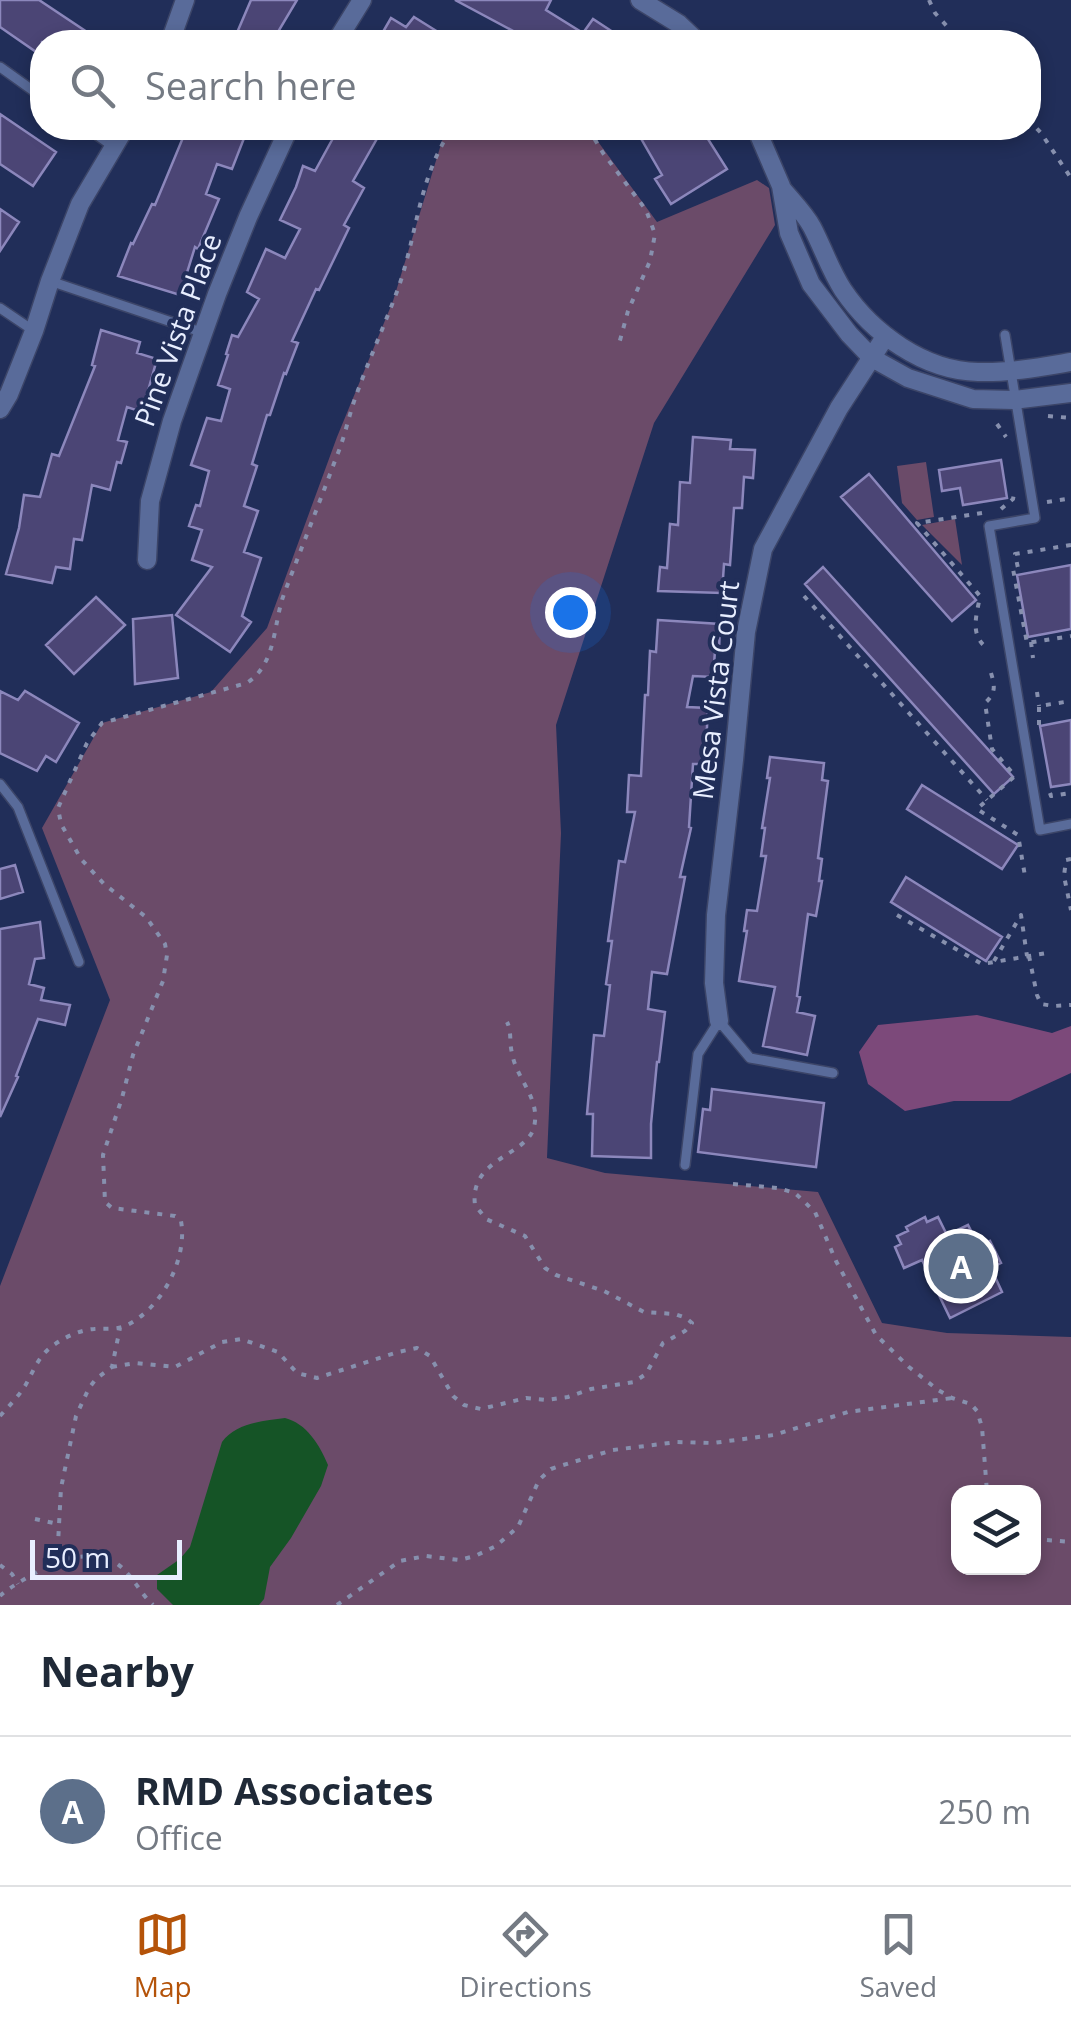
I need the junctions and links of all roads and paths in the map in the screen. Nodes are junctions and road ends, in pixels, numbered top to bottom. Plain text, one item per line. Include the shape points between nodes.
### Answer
1 (184, 0) edge
2 (362, 0) edge
3 (640, 0) edge
4 (929, 0) edge
5 (174, 30) edge
6 (343, 30) edge
7 (685, 30) edge
8 (950, 30) edge
9 (0, 67) edge
10 (30, 88) edge
11 (1041, 133) edge
12 (105, 140) edge
13 (118, 140) edge
14 (284, 140) edge
15 (445, 140) edge
16 (596, 140) edge
17 (761, 140) edge
18 (114, 146) junction
19 (1071, 178) edge
20 (781, 186) junction
21 (50, 281) junction
22 (0, 308) edge
23 (34, 331) junction
24 (204, 332) junction
25 (1005, 335) dead end
26 (885, 337) junction
27 (619, 344) dead end
28 (872, 358) junction
29 (1071, 362) edge
30 (1010, 370) junction
31 (1071, 393) edge
32 (1014, 400) junction
33 (0, 410) edge
34 (1043, 416) dead end
35 (1071, 418) edge
36 (1067, 498) dead end
37 (1044, 502) dead end
38 (1071, 544) edge
39 (147, 560) dead end
40 (804, 596) dead end
41 (1071, 636) edge
42 (1031, 642) junction
43 (1033, 658) dead end
44 (991, 673) dead end
45 (210, 692) junction
46 (1037, 692) dead end
47 (1071, 701) edge
48 (1040, 706) junction
49 (1039, 726) dead end
50 (1048, 779) dead end
51 (0, 784) edge
52 (1071, 793) edge
53 (988, 800) junction
54 (1071, 824) edge
55 (1071, 859) edge
56 (1025, 876) dead end
57 (1071, 910) edge
58 (897, 914) dead end
59 (1047, 952) dead end
60 (1028, 956) junction
61 (79, 962) dead end
62 (994, 962) junction
63 (1071, 1005) edge
64 (718, 1021) junction
65 (507, 1022) dead end
66 (833, 1073) dead end
67 (685, 1165) dead end
68 (733, 1184) dead end
69 (120, 1328) junction
70 (112, 1367) junction
71 (952, 1398) junction
72 (0, 1416) edge
73 (986, 1485) edge
74 (35, 1519) dead end
75 (58, 1524) junction
76 (1041, 1540) edge
77 (1071, 1542) edge
78 (57, 1562) junction
79 (0, 1565) edge
80 (18, 1584) junction
81 (0, 1596) edge
82 (153, 1605) edge
83 (337, 1605) edge

1 - 5 street
2 - 6 street
3 - 7 street
4 - 8 path
9 - 10 lane
11 - 19 path
12 - 18 lane
13 - 18 street
14 - 24 street, Pine Vista Place
15 - 45 path via 421,193 400,284 285,592 268,657 247,683
16 - 27 path via 646,210 655,234
17 - 20 street
18 - 21 street via 80,204
20 - 26 street via 811,225 845,292
20 - 28 street via 789,232 810,284
21 - 23 street
21 - 24 lane
22 - 23 lane
23 - 33 street
24 - 39 street, Pine Vista Place via 150,502
25 - 30 lane
26 - 28 street, Mesa Vista Court
26 - 30 street via 948,368
28 - 32 street via 908,378 974,398
28 - 64 street, Mesa Vista Court via 764,549 746,632 716,914
29 - 30 street
30 - 32 lane
31 - 32 street
32 - 54 lane via 1035,518 988,526 1040,830
34 - 35 path
36 - 37 path
38 - 42 path via 1015,554
40 - 53 path
41 - 42 path
42 - 43 path
44 - 53 path via 995,686 985,703 992,749 1015,776
45 - 45 path via 174,702 118,716 162,703
45 - 69 path via 99,726 58,808 92,872 146,917 165,944 163,981 103,1155 103,1192 107,1206 178,1218 182,1245 161,1294
46 - 48 path
47 - 48 path
48 - 49 path
50 - 52 path via 1051,796
51 - 61 lane via 18,806
53 - 56 path via 977,809 1018,835
55 - 57 path via 1064,876
58 - 62 path via 982,964
59 - 60 path
60 - 62 path
60 - 62 path via 1021,916
60 - 63 path via 1041,1004
64 - 66 lane via 750,1058
64 - 67 lane, Mesa Vista Court via 698,1054
65 - 70 path via 534,1125 530,1137 483,1175 474,1205 525,1236 556,1276 644,1312 690,1320 689,1328 662,1344 640,1380 481,1409 454,1396 430,1356 417,1348 318,1378 298,1374 278,1352 241,1340 222,1342 175,1367
68 - 71 path via 778,1188 806,1201 876,1335
69 - 70 path
69 - 72 path via 83,1331 51,1347
70 - 75 path via 89,1388 78,1411
71 - 73 path via 979,1414
71 - 83 path via 848,1412 774,1435 613,1450 551,1469 518,1527 496,1546 459,1560 400,1561
74 - 75 path
75 - 78 path
76 - 77 path
78 - 80 path
78 - 82 path via 114,1561
79 - 80 path
80 - 81 path

